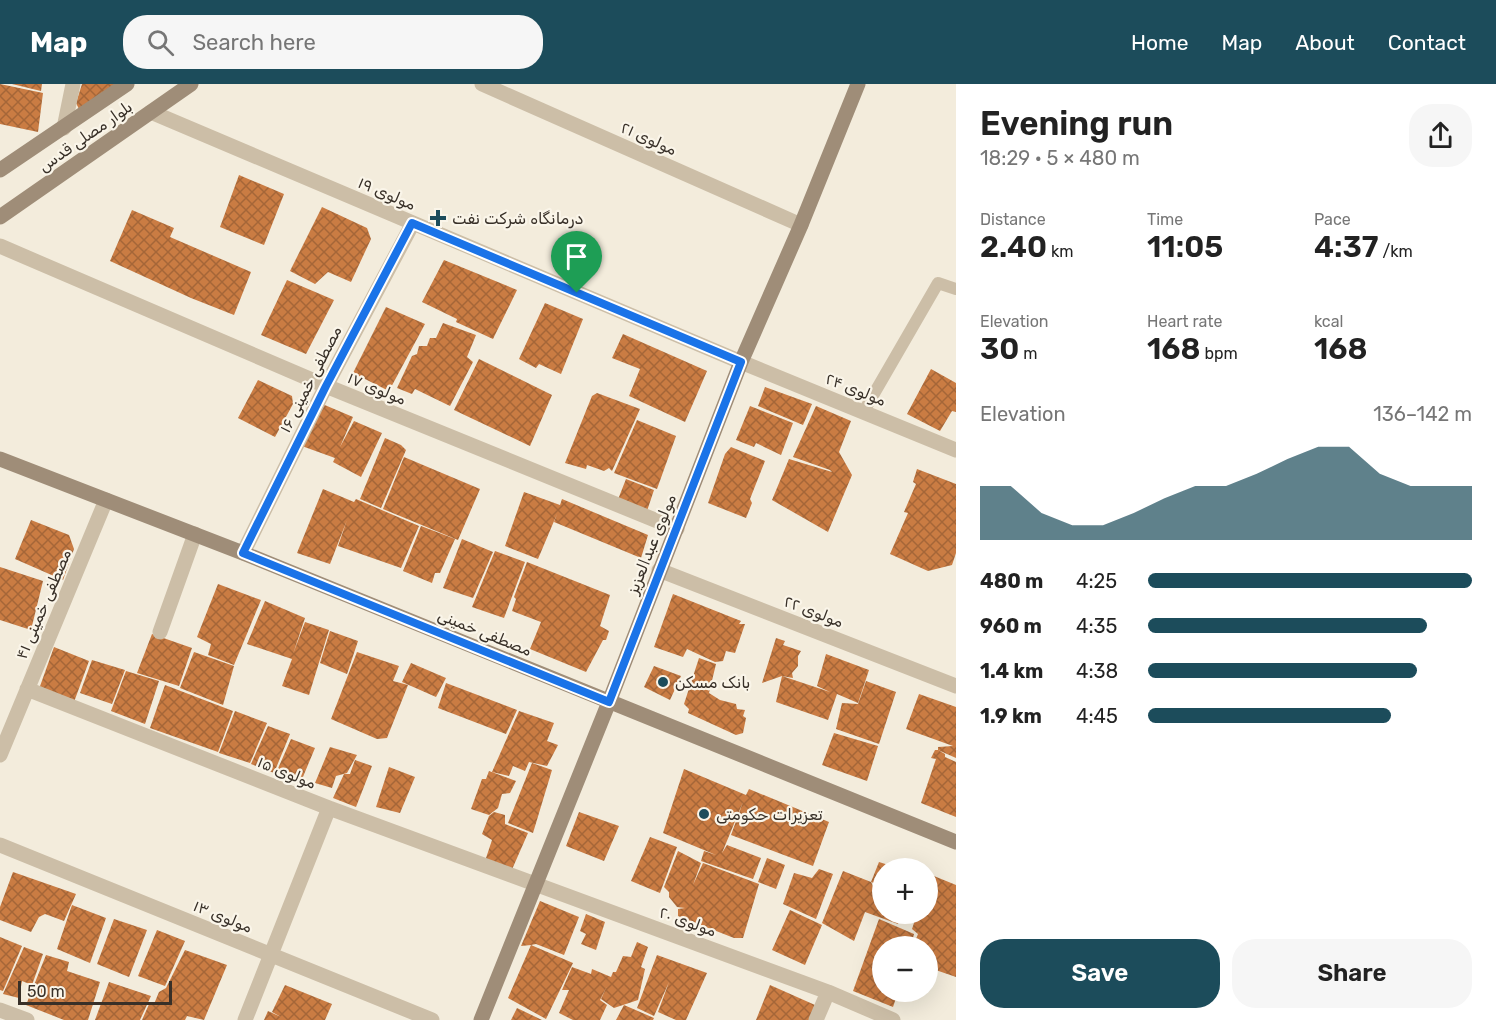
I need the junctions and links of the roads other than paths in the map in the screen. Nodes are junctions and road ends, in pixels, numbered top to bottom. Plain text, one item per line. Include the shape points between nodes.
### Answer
1 (73, 84) edge
2 (127, 84) edge
3 (191, 84) edge
4 (482, 84) edge
5 (858, 84) edge
6 (151, 112) junction
7 (64, 128) junction
8 (0, 170) edge
9 (0, 217) edge
10 (412, 223) junction
11 (801, 225) junction
12 (0, 246) edge
13 (956, 289) edge
14 (741, 362) junction
15 (326, 386) junction
16 (864, 411) junction
17 (956, 450) edge
18 (0, 459) edge
19 (106, 500) junction
20 (677, 529) junction
21 (195, 534) junction
22 (243, 553) junction
23 (659, 570) junction
24 (160, 632) dead end
25 (956, 686) edge
26 (27, 689) junction
27 (609, 702) junction
28 (0, 755) edge
29 (329, 808) junction
30 (956, 842) edge
31 (0, 846) edge
32 (535, 884) junction
33 (271, 955) junction
34 (828, 992) junction
35 (0, 1010) edge
36 (27, 1020) edge
37 (245, 1020) edge
38 (432, 1020) edge
39 (481, 1020) edge
40 (816, 1020) edge
41 (892, 1020) edge

1 - 7 street
2 - 7 main road, بلوار مصلی قدس
3 - 6 main road, بلوار مصلی قدس
4 - 11 street, مولوی ۲۱
5 - 11 main road, مولوی عبدالعزیز
6 - 9 main road, بلوار مصلی قدس
6 - 10 street, مولوی ۱۹
7 - 8 main road, بلوار مصلی قدس
10 - 14 street, مولوی ۱۹
10 - 15 street, مصطفی خمینی ۱۶
11 - 14 main road, مولوی عبدالعزیز
12 - 15 street, مولوی ۱۷
13 - 16 lane via 938,283
14 - 16 street, مولوی ۲۴
14 - 20 main road, مولوی عبدالعزیز
15 - 20 street, مولوی ۱۷
15 - 22 street, مصطفی خمینی ۱۶
16 - 17 street, مولوی ۲۴
18 - 19 main road, مصطفی خمینی
19 - 21 main road, مصطفی خمینی
19 - 26 street, مصطفی خمینی ۴۱
20 - 23 main road, مولوی عبدالعزیز
21 - 22 main road, مصطفی خمینی
21 - 24 street
22 - 27 main road, مصطفی خمینی
23 - 25 street, مولوی ۲۲
23 - 27 main road, مولوی عبدالعزیز
26 - 28 street, مصطفی خمینی ۴۱
26 - 29 street, مولوی ۱۵
27 - 30 main road, مصطفی خمینی
27 - 32 main road, مولوی عبدالعزیز
29 - 32 street, مولوی ۱۵
29 - 33 street
31 - 33 street, مولوی ۱۳
32 - 34 street, مولوی ۲۰
32 - 39 main road, مولوی عبدالعزیز
33 - 37 street
33 - 38 street, مولوی ۱۳
34 - 40 street
34 - 41 street, مولوی ۲۰
35 - 36 street

